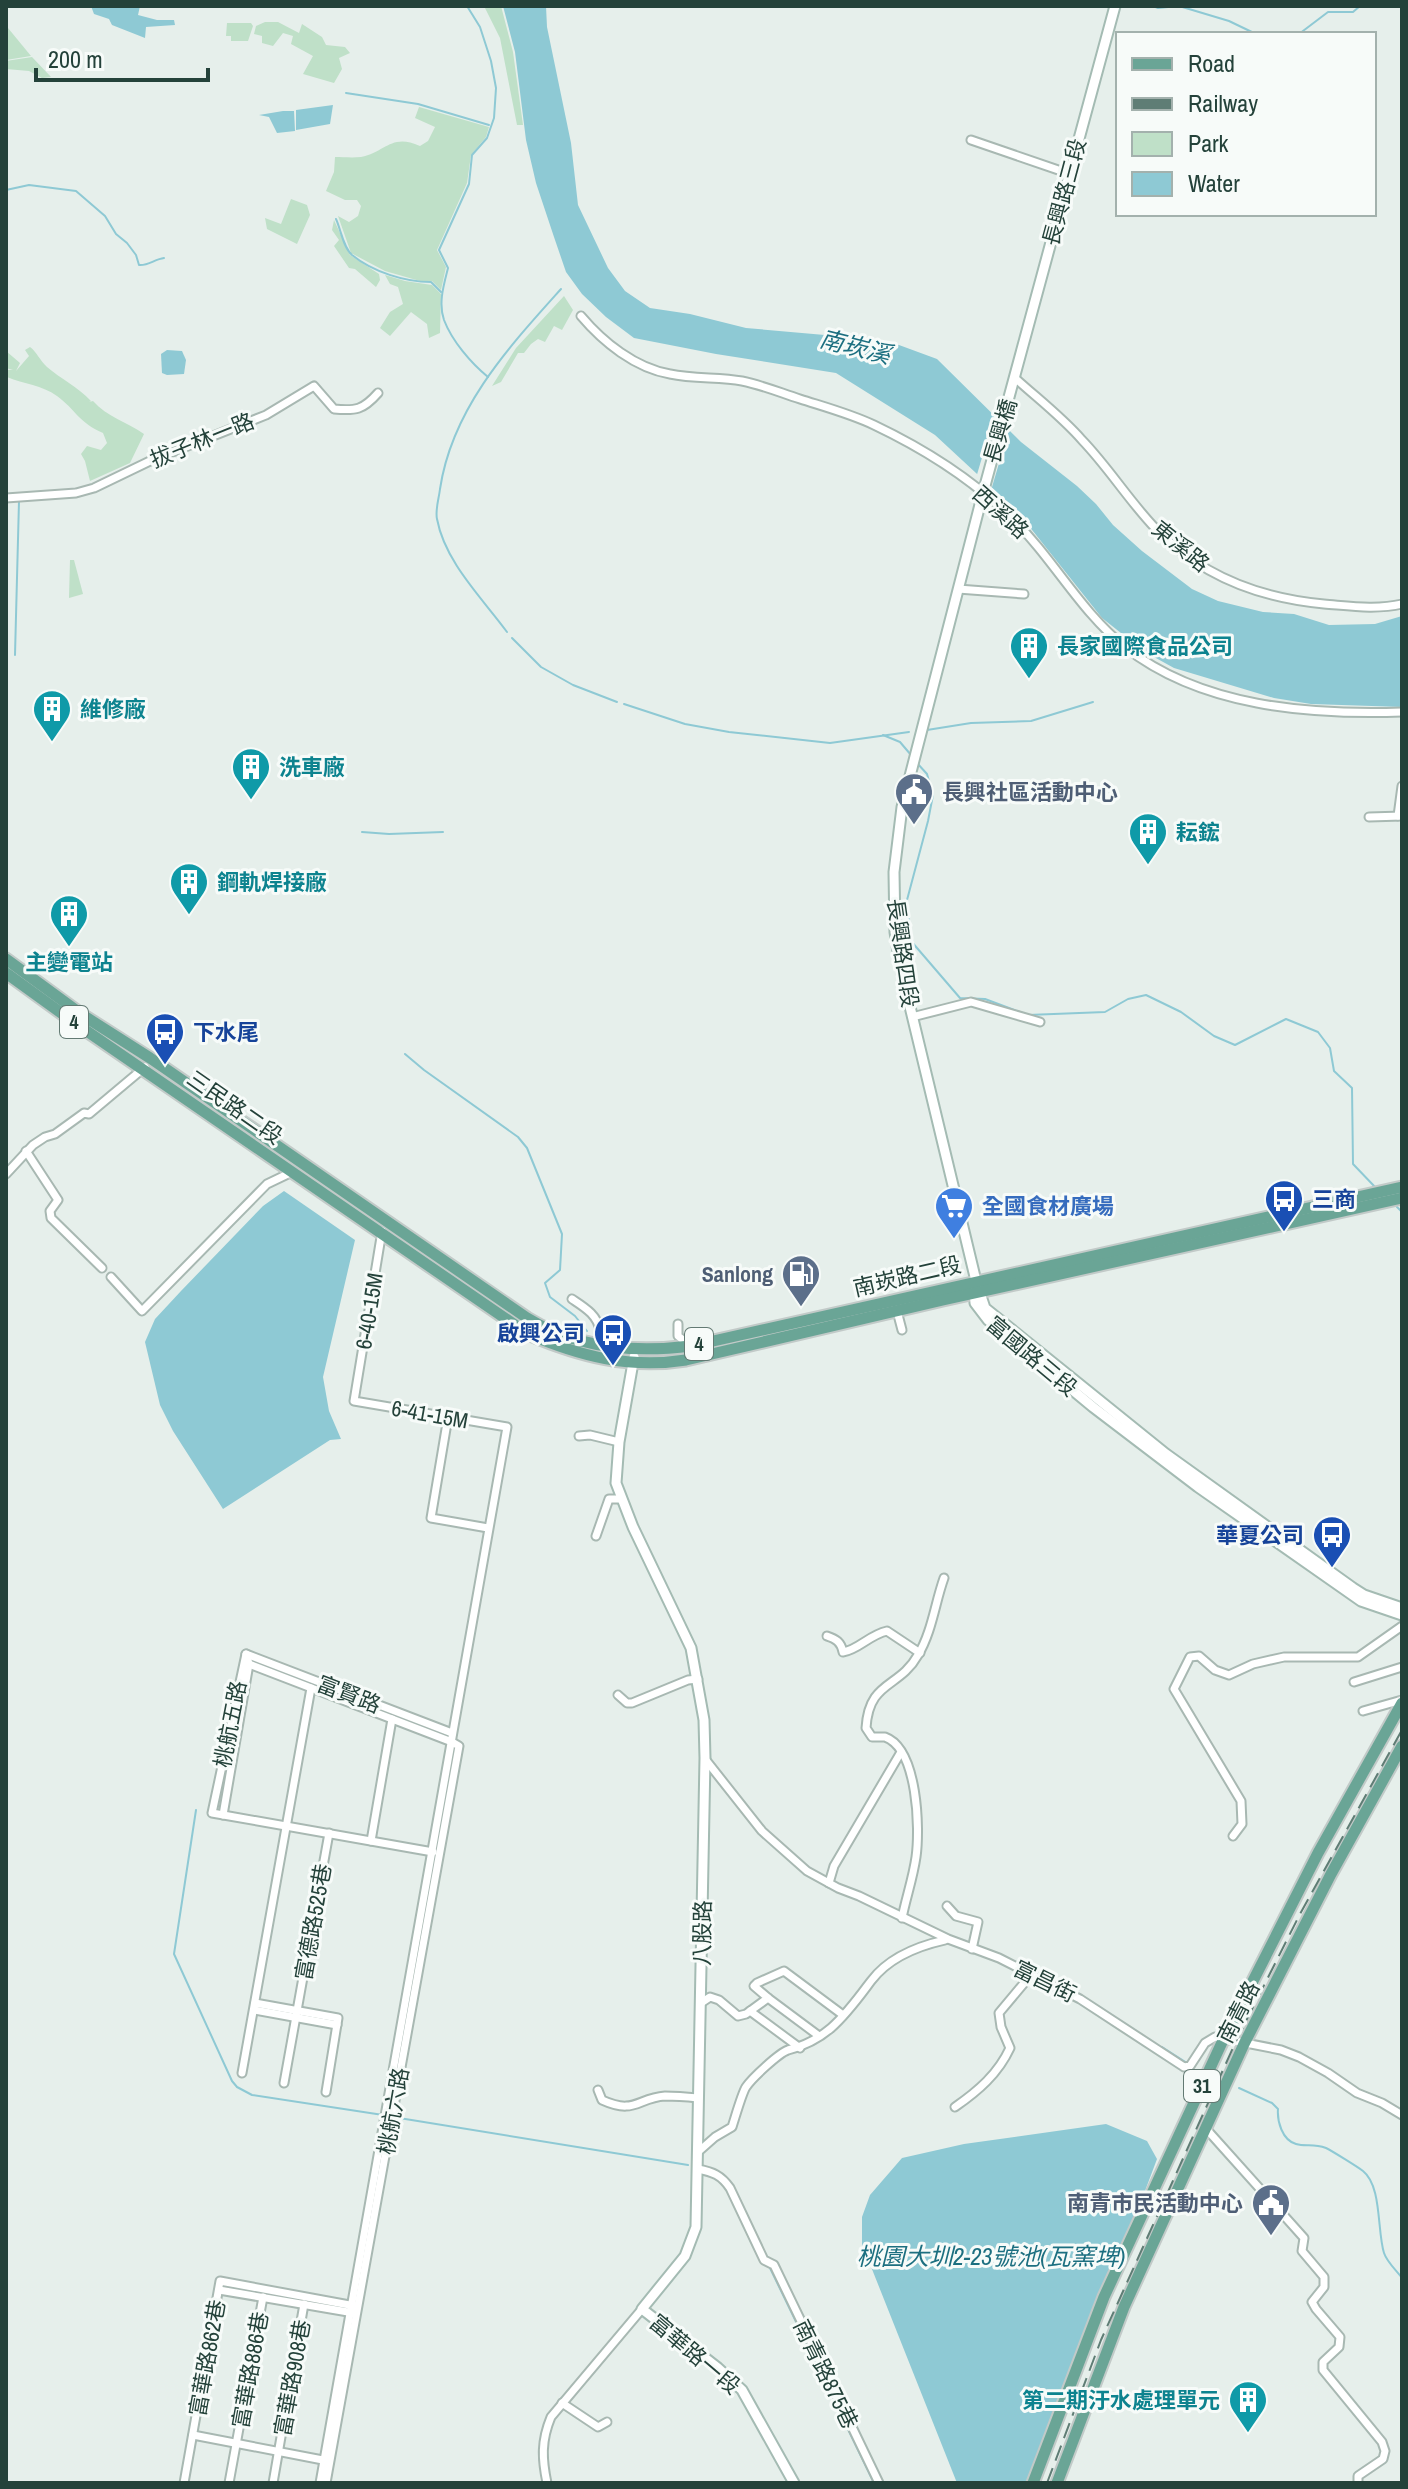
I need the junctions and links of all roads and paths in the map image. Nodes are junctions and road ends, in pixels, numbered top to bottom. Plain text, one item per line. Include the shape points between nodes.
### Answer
1 (1115, 6) edge
2 (971, 140) dead end
3 (1070, 174) junction
4 (581, 316) dead end
5 (1015, 378) junction
6 (378, 393) dead end
7 (984, 489) junction
8 (6, 498) edge
9 (958, 589) junction
10 (1024, 594) dead end
11 (1402, 604) edge
12 (1402, 712) edge
13 (1402, 786) edge
14 (1400, 816) edge
15 (1369, 817) dead end
16 (6, 959) edge
17 (6, 973) edge
18 (912, 1017) junction
19 (1040, 1022) dead end
20 (147, 1064) junction
21 (26, 1151) junction
22 (292, 1172) junction
23 (6, 1174) edge
24 (1402, 1187) edge
25 (1402, 1198) edge
26 (384, 1227) junction
27 (439, 1258) joint
28 (102, 1268) dead end
29 (441, 1275) joint
30 (111, 1277) dead end
31 (976, 1289) junction
32 (572, 1299) dead end
33 (897, 1311) junction
34 (678, 1324) dead end
35 (902, 1330) dead end
36 (691, 1346) junction
37 (602, 1347) junction
38 (635, 1350) junction
39 (633, 1363) junction
40 (354, 1401) joint
41 (448, 1417) junction
42 (507, 1427) joint
43 (579, 1436) dead end
44 (619, 1442) junction
45 (621, 1499) junction
46 (488, 1528) junction
47 (596, 1536) dead end
48 (1305, 1558) junction
49 (944, 1578) dead end
50 (1402, 1608) edge
51 (1402, 1615) edge
52 (1402, 1626) edge
53 (827, 1636) dead end
54 (920, 1653) junction
55 (246, 1654) junction
56 (249, 1664) junction
57 (1402, 1667) edge
58 (698, 1679) junction
59 (1354, 1682) dead end
60 (311, 1688) junction
61 (618, 1695) dead end
62 (1402, 1702) edge
63 (1363, 1711) dead end
64 (1402, 1715) edge
65 (392, 1719) junction
66 (452, 1738) junction
67 (1402, 1746) edge
68 (901, 1752) junction
69 (705, 1758) junction
70 (1402, 1759) edge
71 (1349, 1806) junction
72 (223, 1815) junction
73 (286, 1826) junction
74 (1330, 1831) junction
75 (329, 1833) junction
76 (1360, 1834) junction
77 (1233, 1836) dead end
78 (371, 1841) junction
79 (433, 1852) junction
80 (1343, 1852) junction
81 (829, 1883) junction
82 (947, 1906) dead end
83 (902, 1918) junction
84 (948, 1939) junction
85 (972, 1949) junction
86 (1030, 1976) junction
87 (768, 1998) junction
88 (701, 2003) junction
89 (254, 2006) junction
90 (750, 2011) junction
91 (296, 2014) junction
92 (843, 2015) junction
93 (819, 2036) junction
94 (1226, 2039) junction
95 (1247, 2044) junction
96 (800, 2048) junction
97 (242, 2073) dead end
98 (284, 2083) dead end
99 (598, 2090) dead end
100 (326, 2092) dead end
101 (698, 2098) junction
102 (955, 2107) dead end
103 (1402, 2115) edge
104 (1209, 2132) junction
105 (698, 2152) junction
106 (698, 2169) junction
107 (1157, 2200) junction
108 (1128, 2247) junction
109 (219, 2285) junction
110 (263, 2297) junction
111 (304, 2304) junction
112 (354, 2309) junction
113 (642, 2309) junction
114 (1078, 2361) junction
115 (1100, 2369) junction
116 (1074, 2390) junction
117 (1096, 2395) junction
118 (562, 2403) junction
119 (607, 2422) dead end
120 (193, 2435) junction
121 (236, 2444) junction
122 (279, 2452) junction
123 (327, 2461) junction
124 (184, 2483) edge
125 (229, 2483) edge
126 (273, 2483) edge
127 (320, 2483) edge
128 (326, 2483) edge
129 (547, 2483) edge
130 (794, 2483) edge
131 (879, 2483) edge
132 (1033, 2483) edge
133 (1040, 2483) edge
134 (1057, 2483) edge
135 (1063, 2483) edge
136 (1358, 2483) edge

1 - 3 street, 長興路三段
2 - 3 street
3 - 5 street, 長興路三段
4 - 7 street, 西溪路 via 616,349 647,367 742,381 850,415 933,456
5 - 7 street, 長興橋
5 - 11 street, 東溪路 via 1082,439 1156,529 1195,564 1261,594 1381,609
6 - 8 street, 拔子林一路 via 367,406 334,409 314,386 266,415 94,488
7 - 9 street, 長興路四段
7 - 12 street, 西溪路 via 1037,545 1079,602 1150,664 1218,693 1275,706 1350,714
9 - 10 street
9 - 18 street, 長興路四段 via 897,831 895,932
13 - 14 street
14 - 15 street
16 - 20 main road, 三民路二段 / 4
17 - 20 main road, 三民路二段 / 4 via 75,1023
18 - 19 street via 971,1002
18 - 31 street, 長興路四段
20 - 21 street via 89,1114
20 - 22 main road, 三民路二段 / 4
20 - 26 main road, 三民路二段 / 4
21 - 23 street
21 - 28 street via 58,1200 51,1218
22 - 26 main road, 三民路二段 / 4
22 - 30 street via 267,1184 142,1311
24 - 31 main road, 南崁路二段 / 4
25 - 31 main road, 南崁路二段 / 4
26 - 27 main road, 三民路二段 / 4
26 - 29 main road, 三民路二段 / 4
26 - 40 street, 6-40-15M
27 - 37 main road, 南崁路二段 / 4 via 535,1323
29 - 39 main road, 南崁路二段 / 4 via 528,1334 596,1359
31 - 33 main road, 南崁路二段 / 4
31 - 36 main road, 南崁路二段 / 4
31 - 48 street, 富國路三段 via 975,1303 988,1320 1105,1417
32 - 37 street via 595,1318
33 - 35 street
33 - 39 main road, 南崁路二段 / 4 via 686,1360
34 - 36 street via 678,1336
36 - 38 main road, 南崁路二段 / 4
37 - 38 main road, 南崁路二段 / 4
38 - 39 street, 八股路
39 - 44 street, 八股路
40 - 41 street, 6-41-15M
41 - 42 street, 6-41-15M
41 - 46 street via 431,1518
42 - 46 street, 桃航六路
43 - 44 street
44 - 45 street, 八股路 via 616,1483
45 - 47 street via 609,1499
45 - 58 street, 八股路 via 691,1648
46 - 66 street, 桃航六路
48 - 50 street, 富國路三段 via 1364,1595
48 - 51 street, 富國路三段 via 1361,1601
49 - 54 street
52 - 77 street via 1358,1657 1284,1657 1229,1675 1199,1656 1190,1657 1174,1689 1241,1801 1242,1824
53 - 54 street via 841,1644 843,1652 887,1631
54 - 68 street via 879,1690 867,1715 872,1737 885,1737
55 - 56 street, 桃航五路
55 - 66 street, 富賢路
55 - 72 street, 桃航五路 via 212,1813
56 - 60 street, 富賢路
56 - 72 street, 桃航五路
57 - 59 street
58 - 61 street via 632,1703
58 - 69 street, 八股路
60 - 65 street, 富賢路
60 - 73 street
62 - 63 street
62 - 74 main road, 31
64 - 71 main road, 南青路 / 31
65 - 66 street, 富賢路
65 - 78 street
66 - 79 street, 桃航六路
66 - 112 street, 桃航六路 via 459,1746
67 - 80 main road, 南青路 / 31
68 - 81 street
68 - 83 street via 917,1816 916,1858
69 - 81 street, 富昌街 via 762,1831
69 - 88 street, 八股路
70 - 76 main road, 31
71 - 74 main road, 南青路
71 - 94 main road, 南青路 / 31
72 - 73 street
73 - 75 street
73 - 89 street
74 - 94 main road, 31
75 - 78 street
75 - 91 street, 富德路525巷
76 - 80 main road, 南青路
76 - 95 main road, 31
78 - 79 street
79 - 112 street, 桃航六路
80 - 95 main road, 南青路 / 31
81 - 83 street, 富昌街
82 - 85 street via 956,1916 978,1922
83 - 84 street, 富昌街
84 - 85 street, 富昌街
84 - 92 street via 902,1954 877,1974
85 - 86 street, 富昌街
86 - 94 street, 富昌街 via 1090,2004 1184,2067 1210,2039
86 - 102 street via 999,2013 1010,2048 1003,2063
87 - 90 street
87 - 92 street via 754,1986 784,1971
87 - 93 street
88 - 90 street via 710,1997 738,2016
88 - 101 street, 八股路
89 - 91 street
89 - 97 street
90 - 96 street
91 - 98 street, 富德路525巷
91 - 100 street via 338,2022
92 - 93 street
93 - 96 street
94 - 95 street
94 - 107 main road, 南青路 / 31
94 - 108 main road, 31
95 - 103 street via 1299,2057
95 - 104 main road, 31
95 - 115 main road, 南青路 / 31
96 - 105 street via 787,2050 745,2088 732,2127
99 - 101 street via 602,2100 616,2106 637,2106 665,2096
101 - 105 street, 八股路
104 - 117 main road, 31
104 - 136 street via 1304,2238 1302,2251 1324,2277 1324,2287 1312,2302 1340,2337 1323,2370 1385,2451 1383,2459 1358,2476
105 - 106 street, 八股路
106 - 113 street, 八股路 via 690,2247
106 - 131 street, 南青路875巷 via 724,2179 764,2260 774,2265
107 - 108 main road, 南青路
107 - 116 main road, 南青路 / 31
108 - 114 main road, 31
109 - 110 street
109 - 112 street
109 - 120 street, 富華路862巷
110 - 111 street
110 - 121 street, 富華路886巷
111 - 112 street
111 - 122 street, 富華路908巷
112 - 123 street, 桃航六路
113 - 118 street, 八股路
113 - 130 street, 富華路一段 via 742,2390
114 - 116 main road, 南青路
114 - 132 main road, 31
115 - 117 main road, 南青路
115 - 134 main road, 南青路 / 31
116 - 133 main road, 南青路 / 31
117 - 135 main road, 31
118 - 119 street via 598,2427
118 - 129 street, 八股路 via 543,2443
120 - 121 street
120 - 124 street, 富華路862巷
121 - 122 street
121 - 125 street, 富華路886巷
122 - 123 street
122 - 126 street, 富華路908巷
123 - 127 street, 桃航六路
123 - 128 street, 桃航六路

